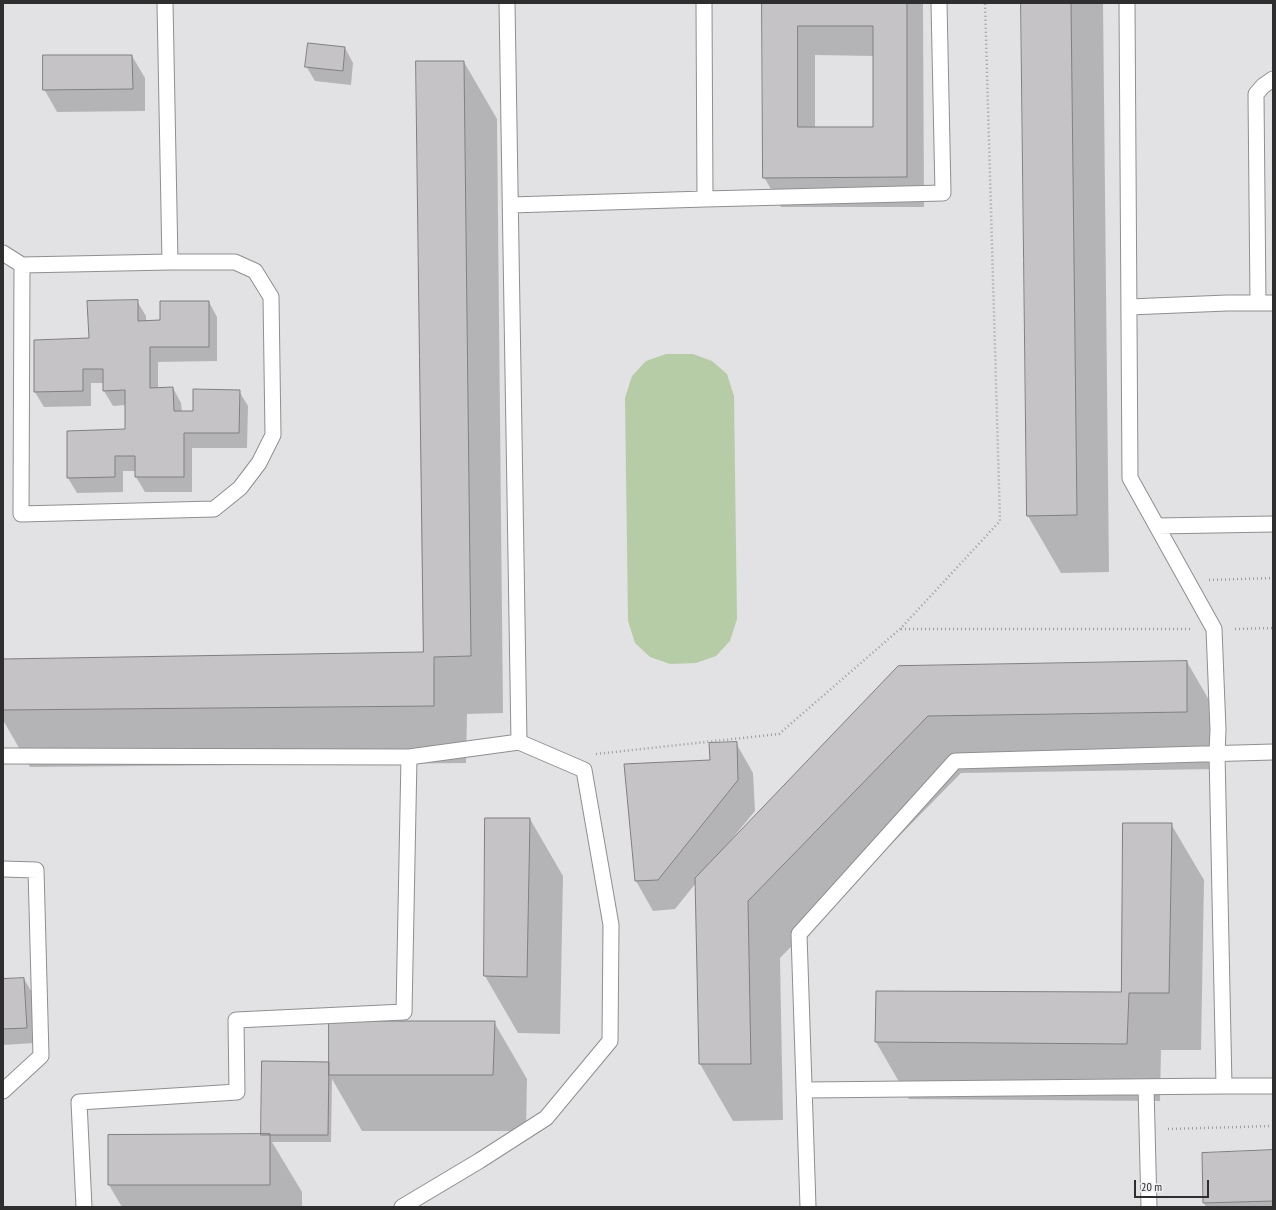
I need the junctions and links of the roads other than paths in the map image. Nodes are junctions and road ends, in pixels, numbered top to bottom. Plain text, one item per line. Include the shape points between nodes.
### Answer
1 (165, 3) edge
2 (507, 3) edge
3 (704, 3) edge
4 (938, 3) edge
5 (1127, 3) edge
6 (1273, 79) edge
7 (705, 199) junction
8 (511, 205) junction
9 (3, 253) edge
10 (170, 262) junction
11 (22, 265) junction
12 (1266, 303) edge
13 (1129, 307) junction
14 (1273, 524) edge
15 (1157, 526) junction
16 (519, 742) junction
17 (1273, 752) edge
18 (1217, 753) junction
19 (3, 756) edge
20 (410, 757) junction
21 (3, 869) edge
22 (1224, 1086) junction
23 (1273, 1086) edge
24 (1146, 1087) junction
25 (805, 1090) junction
26 (3, 1091) edge
27 (84, 1207) edge
28 (402, 1207) edge
29 (808, 1207) edge
30 (1149, 1207) edge

1 - 10 lane
2 - 8 lane
3 - 7 lane
4 - 7 lane via 943,194
5 - 13 lane
6 - 12 lane via 1256,94
7 - 8 lane
8 - 16 lane
9 - 11 lane
10 - 11 lane
10 - 11 lane via 236,262 255,271 271,297 273,435 259,463 240,488 214,509 21,514
12 - 13 lane
13 - 15 lane via 1130,478
14 - 15 lane
15 - 18 lane via 1214,629
16 - 20 lane
16 - 28 lane via 584,770 611,925 610,1041 546,1118
17 - 18 lane
18 - 22 lane
18 - 25 lane via 955,761 799,934
19 - 20 lane
20 - 27 lane via 404,1012 236,1020 237,1092 79,1102
21 - 26 lane via 36,870 41,1056
22 - 23 lane
22 - 24 lane
24 - 25 lane
24 - 30 lane
25 - 29 lane

